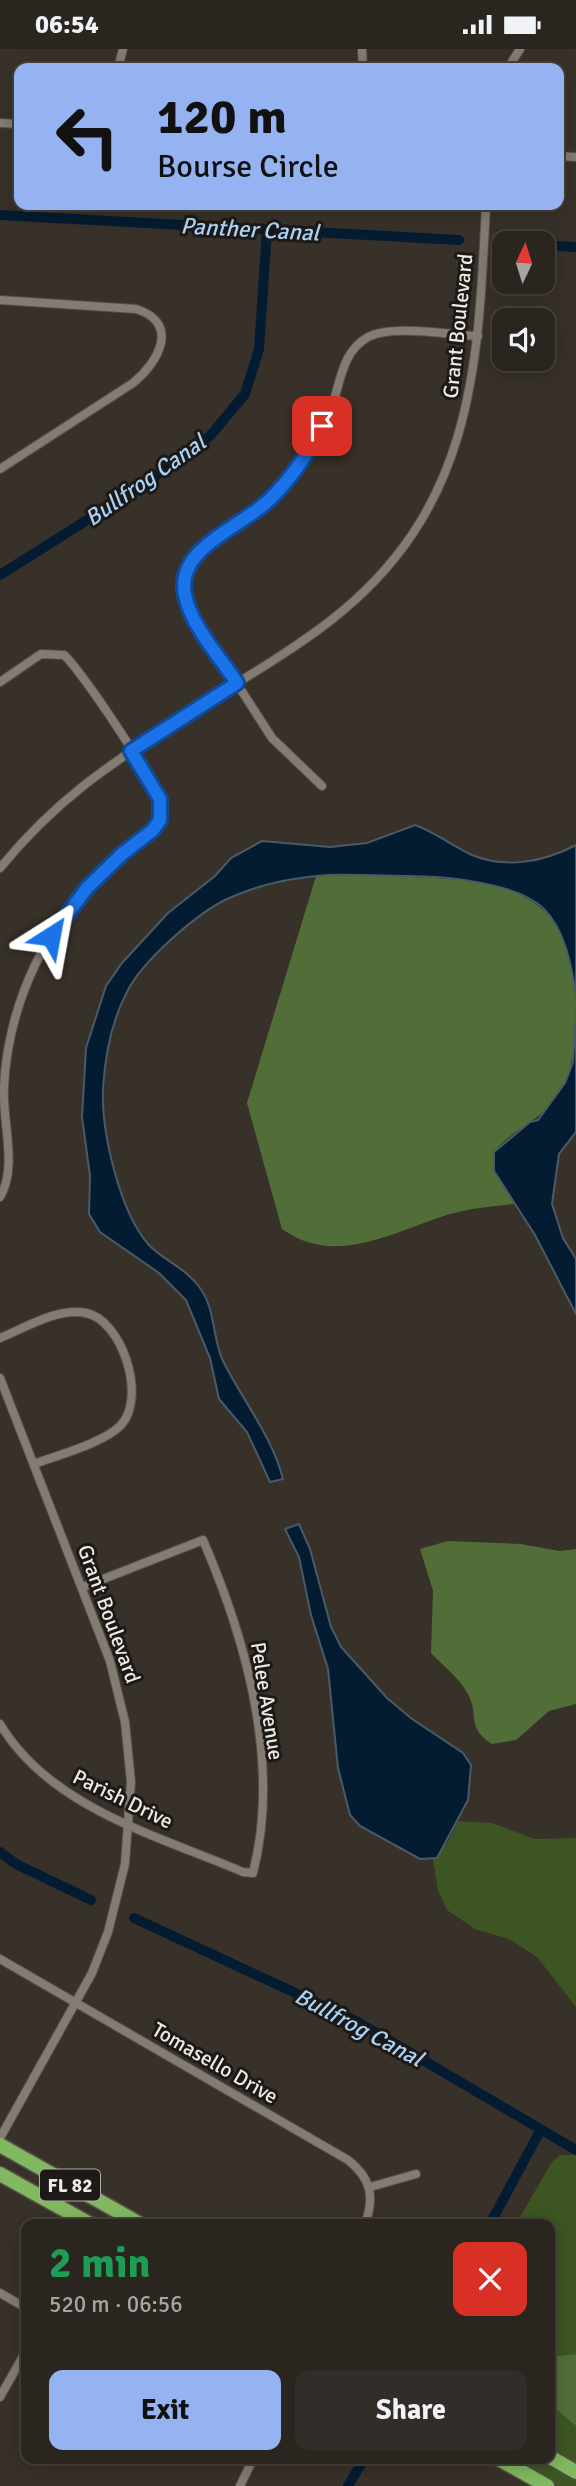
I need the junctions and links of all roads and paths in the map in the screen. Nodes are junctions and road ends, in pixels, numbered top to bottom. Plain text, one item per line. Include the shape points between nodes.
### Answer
1 (486, 210) edge
2 (0, 300) edge
3 (478, 337) junction
4 (0, 469) edge
5 (0, 682) edge
6 (237, 683) junction
7 (131, 751) junction
8 (322, 786) dead end
9 (0, 868) edge
10 (0, 1197) edge
11 (0, 1338) edge
12 (0, 1378) edge
13 (34, 1464) junction
14 (83, 1587) junction
15 (0, 1724) edge
16 (129, 1824) junction
17 (253, 1873) joint
18 (0, 1959) edge
19 (75, 2003) junction
20 (0, 2138) edge
21 (0, 2145) edge
22 (0, 2174) edge
23 (416, 2175) dead end
24 (370, 2187) junction
25 (81, 2219) edge
26 (131, 2219) edge
27 (366, 2219) edge
28 (0, 2293) edge
29 (21, 2305) edge
30 (21, 2360) edge
31 (0, 2397) edge
32 (555, 2460) edge
33 (251, 2464) edge
34 (508, 2464) edge
35 (576, 2472) edge
36 (240, 2486) edge
37 (547, 2486) edge

1 - 3 street, Grant Boulevard
2 - 4 street via 136,309 155,320 162,344 151,366 133,383
3 - 6 street, Grant Boulevard via 472,387 459,436 421,519 380,573 332,619
3 - 6 street via 400,331 367,338 348,356 330,410 297,468 267,503 205,547 189,565 184,587 189,606
5 - 7 street via 41,654 64,655
6 - 7 street, Grant Boulevard
6 - 8 street via 272,738
7 - 9 street, Grant Boulevard via 48,813
7 - 10 street via 160,799 160,820 70,908 28,981 6,1061 8,1166
11 - 13 street via 63,1313 89,1313 114,1335 133,1384 133,1404 120,1427
12 - 13 street, Grant Boulevard
13 - 14 street, Grant Boulevard
14 - 16 street, Grant Boulevard via 110,1661 125,1721 131,1782
14 - 17 street, Pelee Avenue via 204,1540 239,1637 253,1696 262,1802
15 - 16 street, Parish Drive via 45,1777 83,1803
16 - 17 street, Parish Drive
16 - 19 street, Grant Boulevard via 115,1911 92,1973
18 - 19 street, Tomasello Drive
19 - 20 street, Grant Boulevard
19 - 24 street, Tomasello Drive via 348,2159
21 - 26 highway, FL 82
22 - 25 highway, FL 82
23 - 24 street
24 - 27 street
28 - 29 street
30 - 31 street
32 - 35 highway
33 - 36 street
34 - 37 highway

